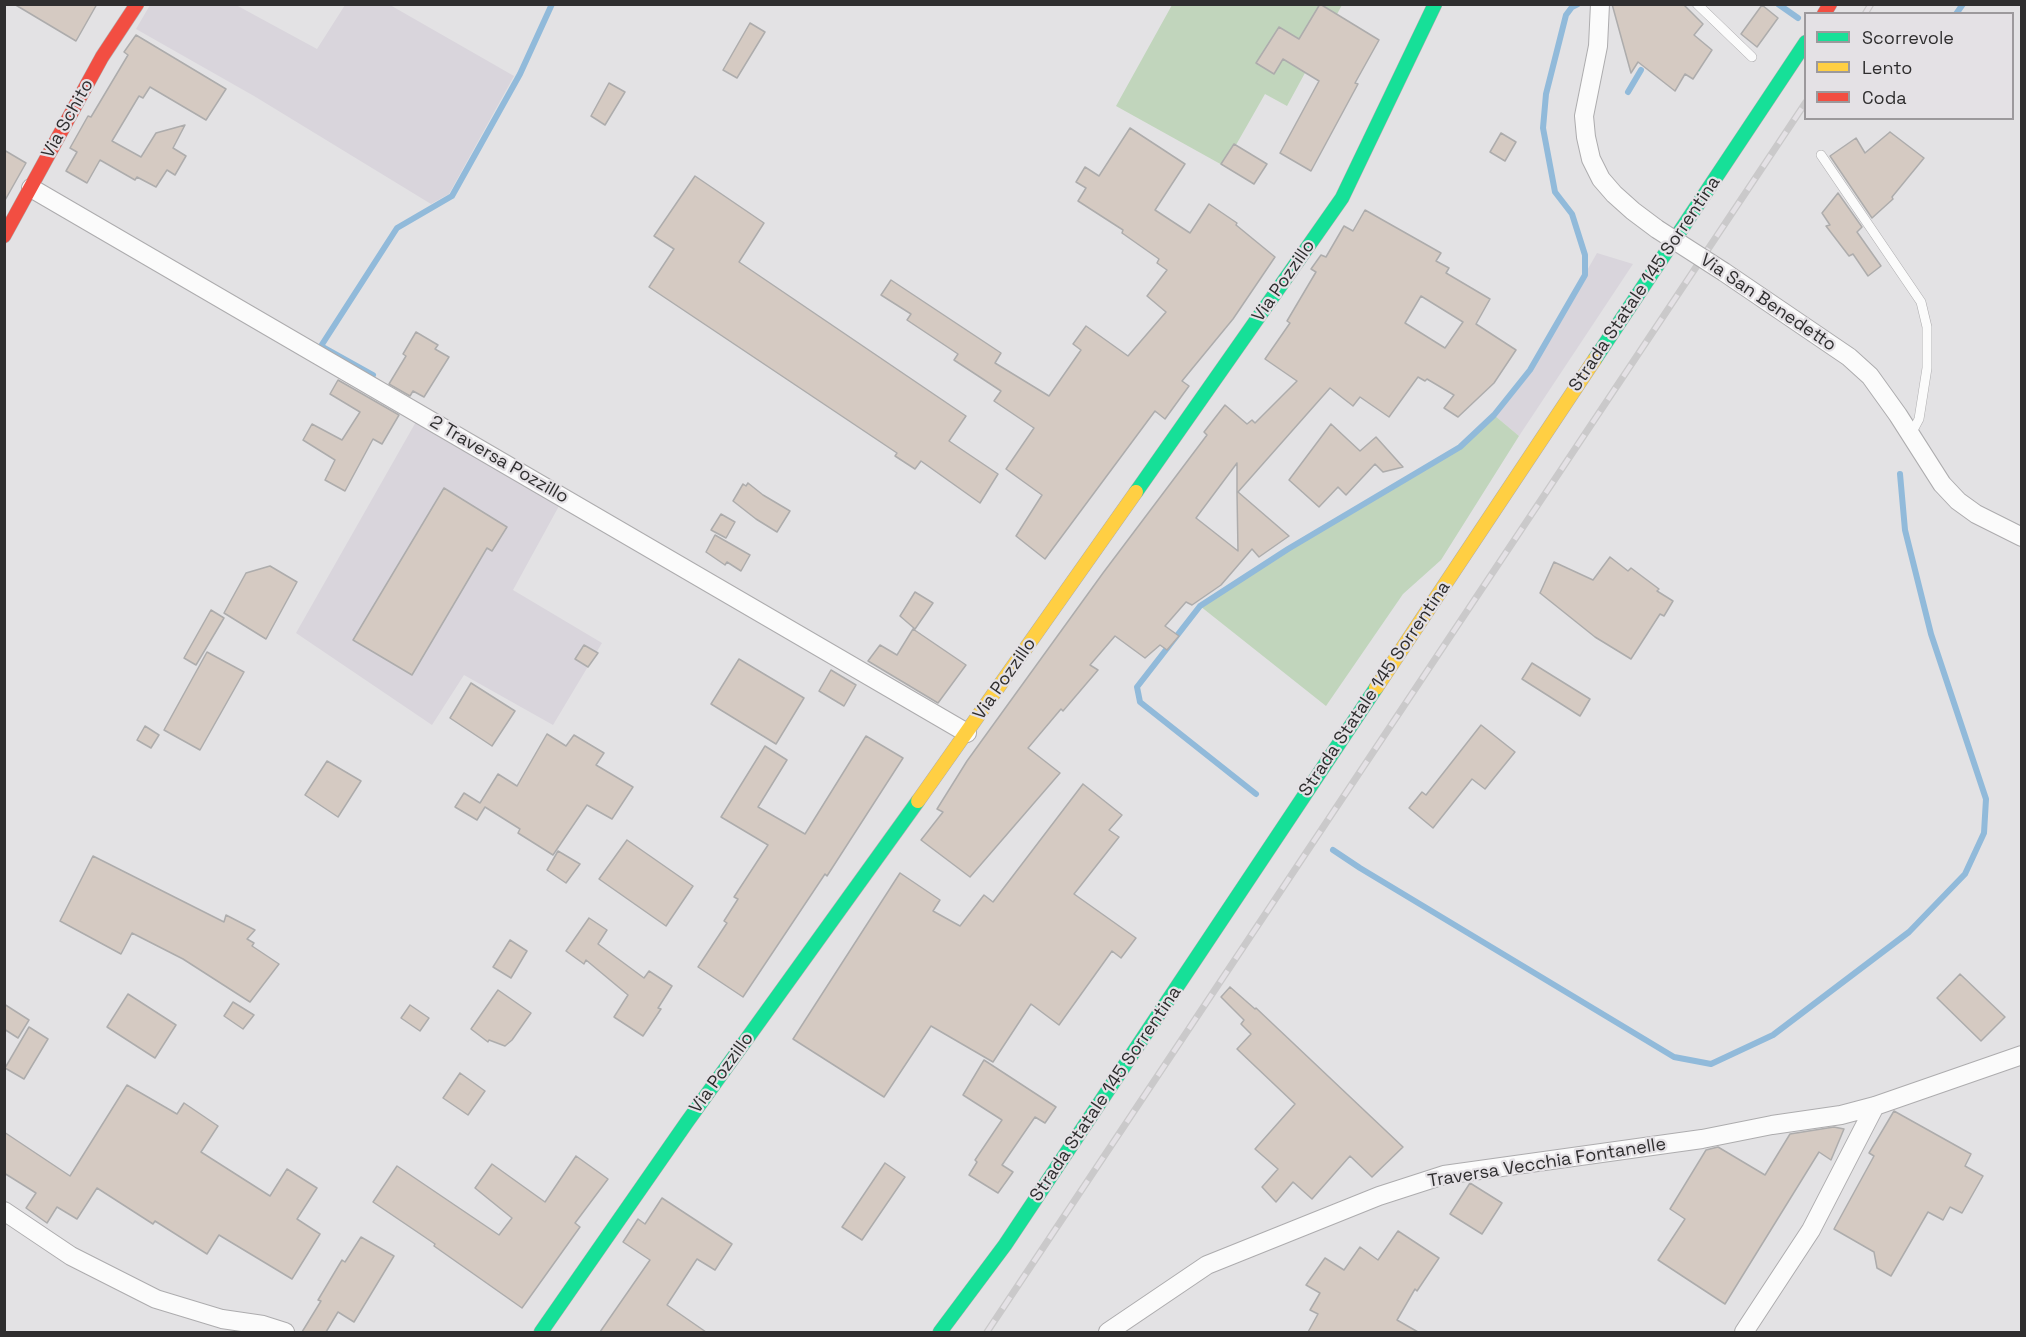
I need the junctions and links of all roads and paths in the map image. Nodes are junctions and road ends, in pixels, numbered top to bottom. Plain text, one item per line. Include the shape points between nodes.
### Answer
1 (136, 4) edge
2 (1435, 4) edge
3 (1600, 4) edge
4 (1697, 4) edge
5 (1804, 45) edge
6 (1752, 57) dead end
7 (1821, 155) dead end
8 (31, 188) junction
9 (4, 236) edge
10 (1911, 434) junction
11 (2022, 537) edge
12 (967, 734) junction
13 (2022, 1055) edge
14 (1875, 1106) junction
15 (4, 1211) edge
16 (285, 1332) edge
17 (541, 1332) edge
18 (942, 1332) edge
19 (1108, 1332) edge
20 (1744, 1332) edge

1 - 8 main road, Via Schito via 102,57
2 - 12 main road, Via Pozzillo via 1342,198
3 - 10 street, Via San Benedetto, bridge via 1598,46 1584,116 1591,159 1601,178 1614,194 1657,229 1849,357 1870,376
4 - 6 lane
5 - 18 main road, Strada Statale 145 Sorrentina via 1005,1245
7 - 10 lane via 1921,302 1928,327 1927,368 1919,418
8 - 9 main road, Via Schito
8 - 12 street, 2 Traversa Pozzillo
10 - 11 street, Via San Benedetto via 1942,484 1958,501
12 - 17 main road, Via Pozzillo
13 - 14 street, Traversa Vecchia Fontanelle
14 - 19 street, Traversa Vecchia Fontanelle via 1702,1139 1444,1175 1379,1196 1207,1265
14 - 20 street via 1810,1230
15 - 16 street via 71,1256 156,1299 222,1319

